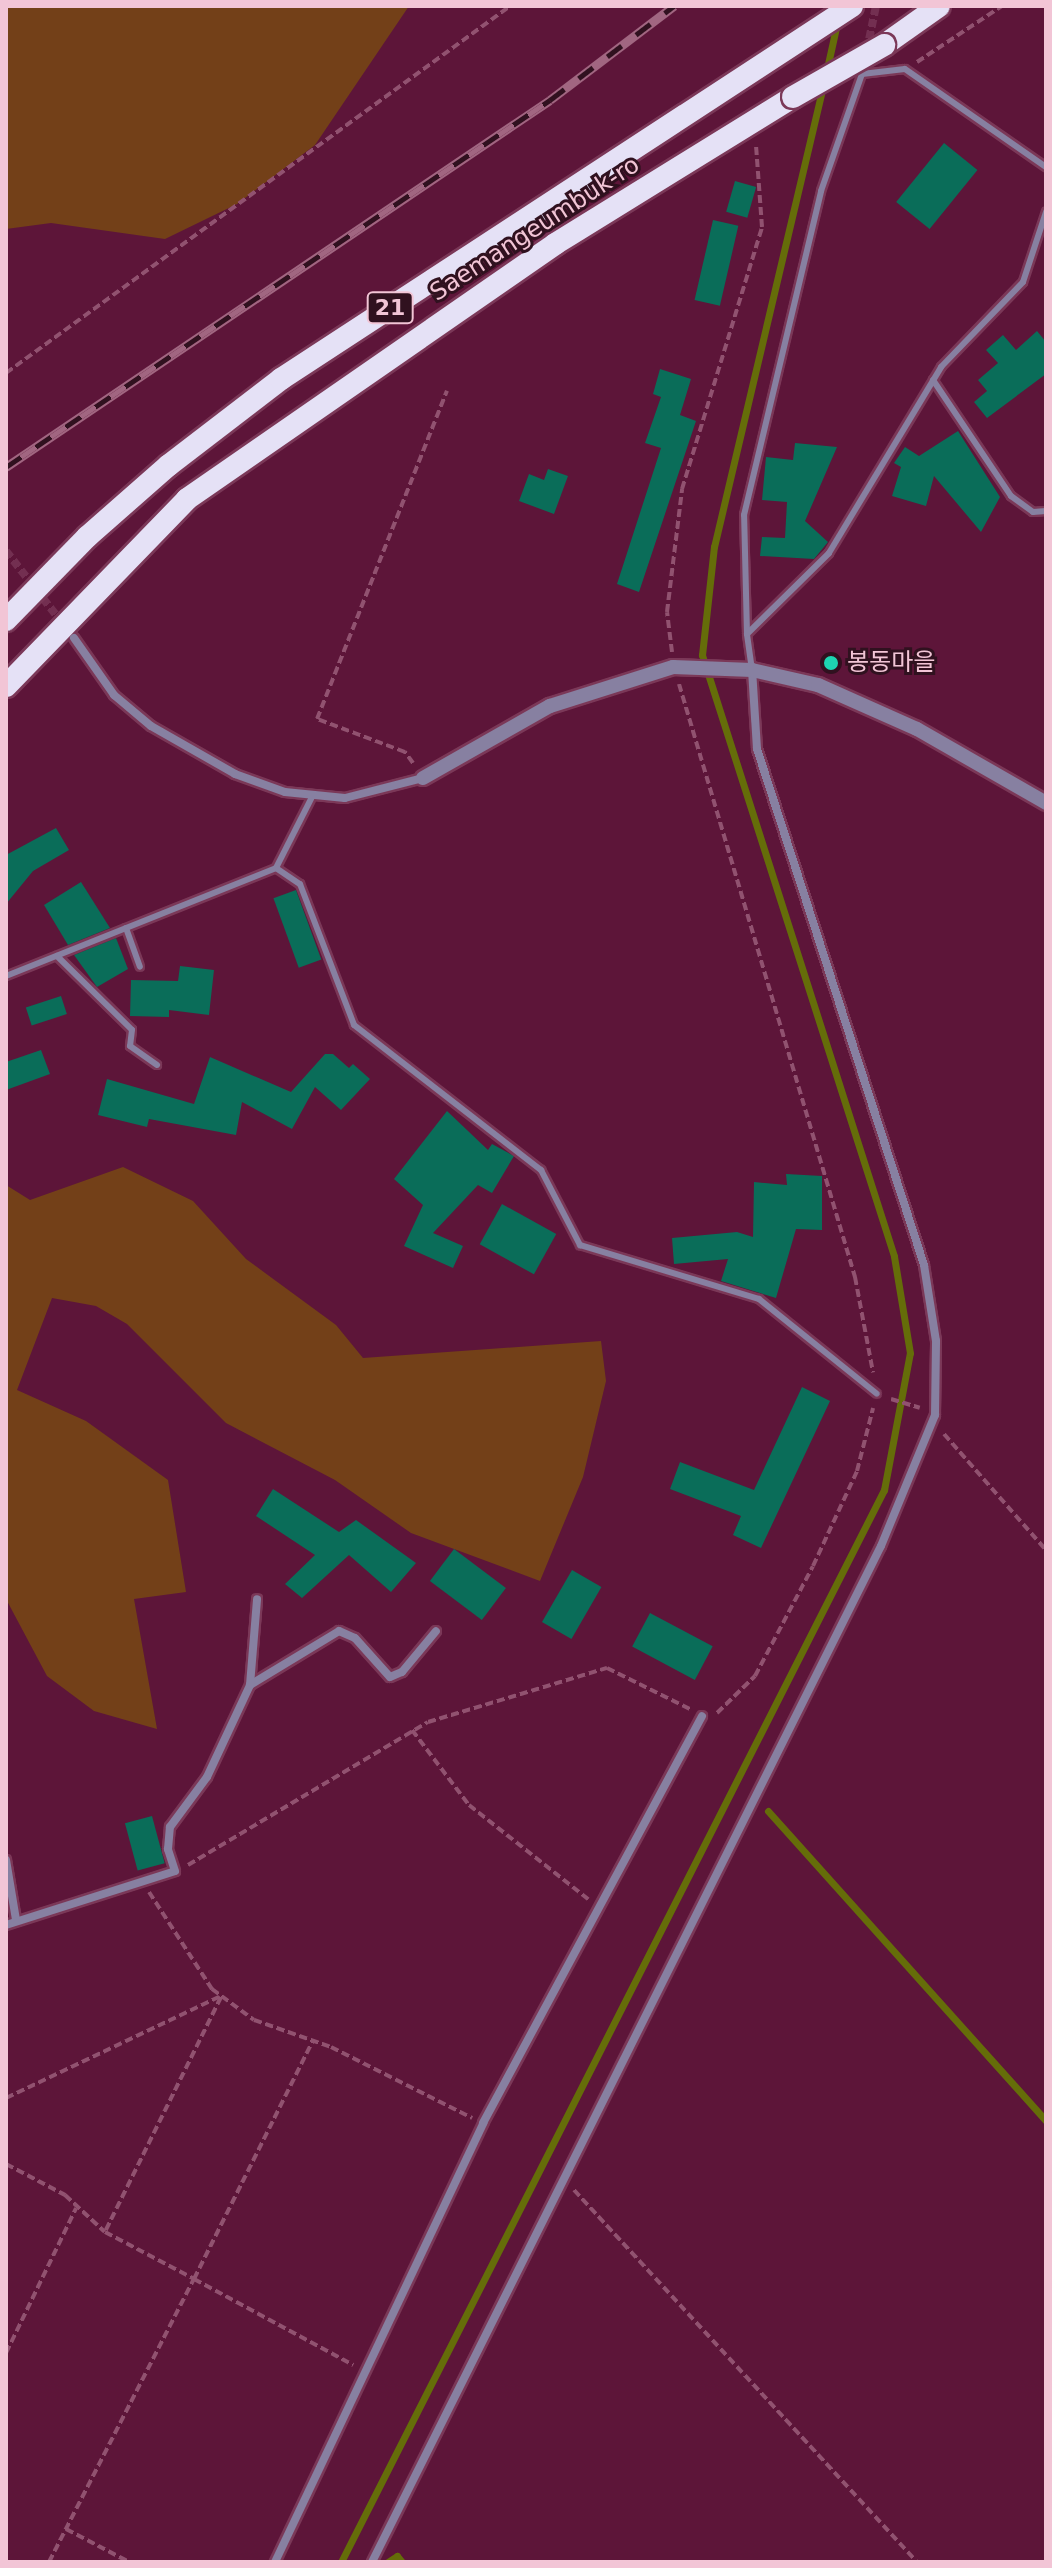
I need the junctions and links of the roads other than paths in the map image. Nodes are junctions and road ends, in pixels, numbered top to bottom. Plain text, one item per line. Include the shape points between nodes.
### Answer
1 (852, 6) edge
2 (939, 6) edge
3 (1046, 167) edge
4 (1046, 212) edge
5 (933, 380) junction
6 (1046, 511) edge
7 (6, 620) edge
8 (747, 634) junction
9 (74, 638) dead end
10 (752, 670) junction
11 (6, 686) edge
12 (423, 778) joint
13 (313, 795) junction
14 (1046, 803) edge
15 (276, 868) junction
16 (126, 928) junction
17 (57, 956) junction
18 (140, 967) dead end
19 (6, 976) edge
20 (157, 1065) dead end
21 (877, 1394) road end
22 (257, 1599) dead end
23 (436, 1631) dead end
24 (250, 1685) junction
25 (702, 1716) road end
26 (6, 1860) edge
27 (16, 1920) junction
28 (6, 1925) edge
29 (275, 2562) edge
30 (372, 2562) edge

1 - 7 highway, Saemangeumbuk-ro / 21 via 281,379 169,465 87,537
2 - 11 highway, Saemangeumbuk-ro / 21, bridge via 884,45 542,252 187,499
3 - 8 lane via 905,69 862,74 821,191 744,515
4 - 5 lane via 1023,282
5 - 6 lane via 1011,496 1033,512
5 - 8 lane via 829,553
8 - 10 lane
9 - 13 street via 114,695 151,726 235,774 285,792
10 - 12 street via 673,667 550,706
10 - 14 street via 818,685 917,729
10 - 30 street via 757,749 924,1265 936,1341 935,1415 881,1546
12 - 13 street via 345,798
13 - 15 lane
15 - 16 lane
15 - 21 lane via 300,884 354,1025 541,1170 580,1245 759,1299
16 - 17 lane
16 - 18 lane
17 - 19 lane
17 - 20 lane via 132,1030 130,1046
22 - 24 street
23 - 24 street via 402,1672 390,1677 355,1638 339,1631
24 - 27 street via 207,1777 170,1827 168,1849 175,1871
25 - 29 street via 483,2123
26 - 27 street
27 - 28 street

